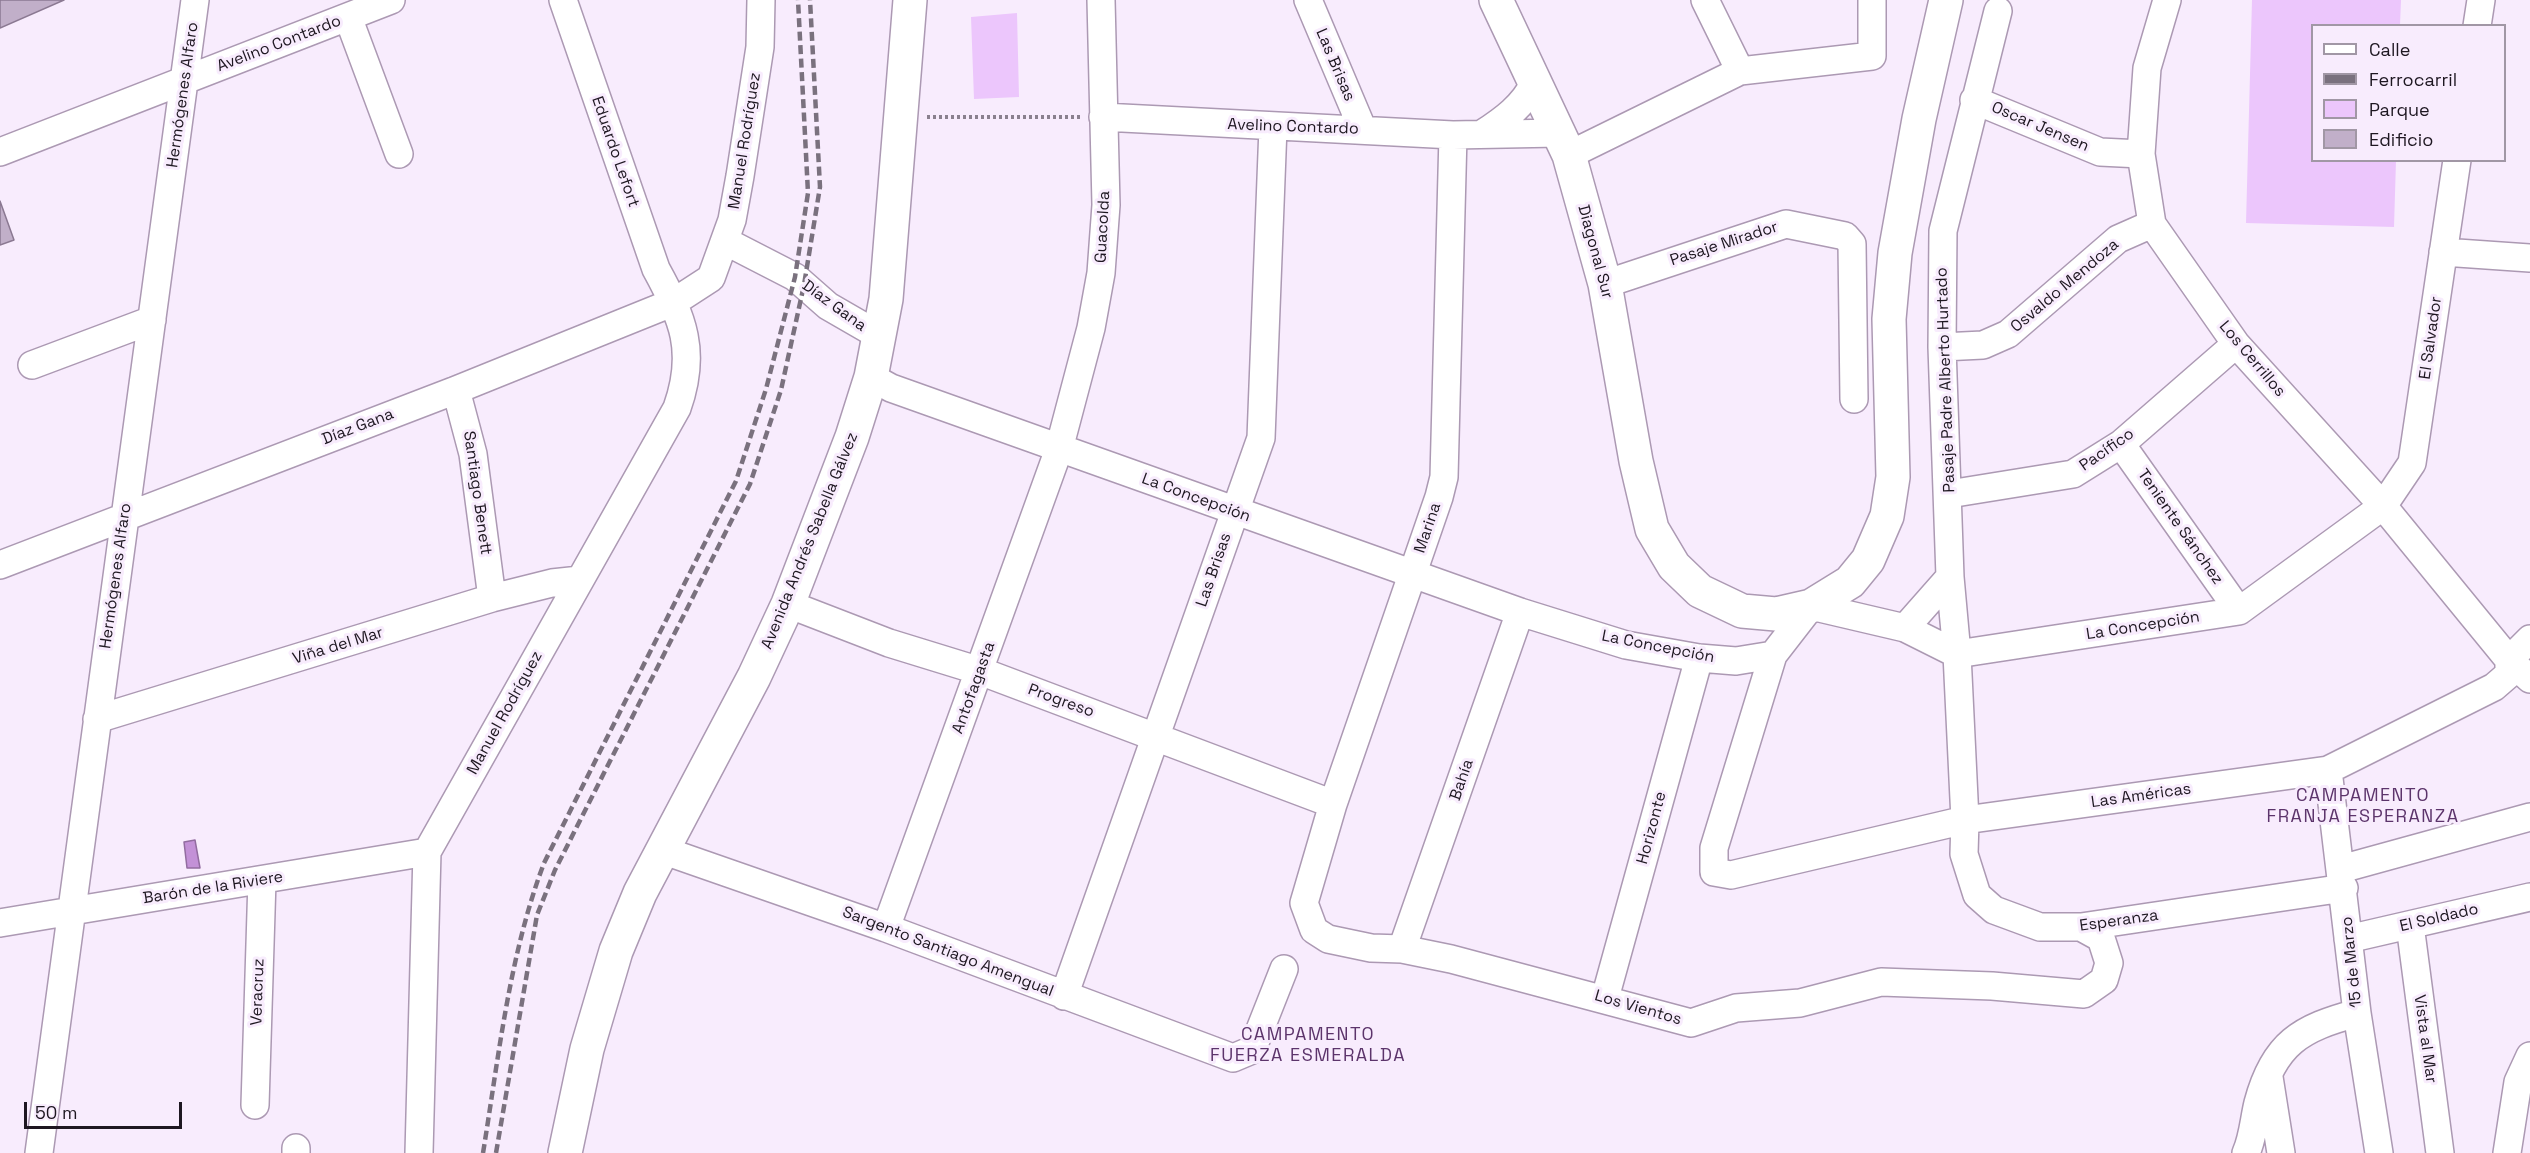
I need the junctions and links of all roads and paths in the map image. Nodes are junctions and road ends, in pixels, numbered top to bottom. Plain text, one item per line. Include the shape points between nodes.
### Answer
1 (195, 0) edge
2 (391, 0) edge
3 (563, 0) edge
4 (760, 0) edge
5 (910, 0) edge
6 (1101, 0) edge
7 (1308, 0) edge
8 (1496, 0) edge
9 (1705, 0) edge
10 (1872, 0) edge
11 (1946, 0) edge
12 (2167, 0) edge
13 (2481, 0) edge
14 (1998, 11) dead end
15 (348, 17) junction
16 (2477, 24) edge
17 (1740, 71) junction
18 (185, 80) junction
19 (1535, 82) junction
20 (1974, 100) junction
21 (902, 117) junction
22 (1103, 117) junction
23 (1272, 127) junction
24 (1363, 130) junction
25 (1482, 134) junction
26 (1453, 135) junction
27 (1564, 143) junction
28 (0, 152) edge
29 (399, 154) dead end
30 (2141, 154) junction
31 (2457, 162) edge
32 (2152, 224) junction
33 (725, 241) junction
34 (2443, 252) junction
35 (2530, 258) edge
36 (711, 278) joint
37 (1605, 284) junction
38 (674, 302) junction
39 (152, 320) junction
40 (880, 336) junction
41 (2236, 344) junction
42 (1941, 348) junction
43 (32, 364) dead end
44 (871, 377) junction
45 (456, 390) junction
46 (1854, 399) dead end
47 (2121, 444) junction
48 (1059, 449) junction
49 (1949, 494) junction
50 (2383, 506) junction
51 (1235, 512) junction
52 (124, 517) junction
53 (0, 565) edge
54 (1412, 574) junction
55 (1950, 577) junction
56 (580, 580) junction
57 (492, 598) junction
58 (788, 604) junction
59 (1811, 606) junction
60 (2239, 611) junction
61 (1520, 612) junction
62 (1905, 628) junction
63 (2530, 639) edge
64 (1957, 654) junction
65 (1773, 655) junction
66 (1699, 658) junction
67 (2509, 660) junction
68 (980, 671) junction
69 (2530, 679) edge
70 (97, 719) junction
71 (1156, 736) junction
72 (2328, 770) junction
73 (1333, 804) junction
74 (2530, 817) edge
75 (1965, 820) junction
76 (662, 850) junction
77 (427, 852) junction
78 (2343, 879) junction
79 (262, 880) junction
80 (2530, 897) edge
81 (1304, 903) joint
82 (72, 911) junction
83 (0, 922) edge
84 (2410, 925) junction
85 (886, 927) junction
86 (2081, 927) junction
87 (2348, 939) junction
88 (1402, 949) junction
89 (1284, 969) dead end
90 (1064, 996) junction
91 (1605, 998) junction
92 (2357, 1013) junction
93 (2530, 1056) edge
94 (2269, 1076) junction
95 (255, 1105) dead end
96 (39, 1153) edge
97 (419, 1153) edge
98 (565, 1153) edge
99 (2246, 1153) edge
100 (2281, 1153) edge
101 (2379, 1153) edge
102 (2440, 1153) edge
103 (2507, 1153) edge

1 - 18 street, Hermógenes Alfaro
2 - 15 street, Avelino Contardo
3 - 38 street, Eduardo Lefort via 656,269
4 - 33 street, Manuel Rodríguez via 760,47 752,110
5 - 21 main road, Avenida Andrés Sabella Gálvez
6 - 22 street, Guacolda
7 - 24 street, Las Brisas
8 - 19 main road, Diagonal Sur
9 - 17 street
10 - 17 street, Avelino Contardo via 1872,56
11 - 59 main road, Diagonal Sur via 1895,253 1889,319 1893,477 1887,516 1876,545 1859,572 1837,592
12 - 30 street, Los Cerrillos via 2146,68
13 - 16 street
14 - 20 street, Pasaje Padre Alberto Hurtado
15 - 18 street, Avelino Contardo
15 - 29 street
17 - 27 street, Avelino Contardo
18 - 28 street, Avelino Contardo
18 - 39 street, Hermógenes Alfaro
19 - 25 street via 1518,106
19 - 27 main road, Diagonal Sur
20 - 30 street, Oscar Jensen via 2100,152
20 - 42 street, Pasaje Padre Alberto Hurtado via 1943,231
21 - 22 path
21 - 40 main road, Avenida Andrés Sabella Gálvez
22 - 23 street, Avelino Contardo
22 - 48 street, Guacolda via 1106,205 1101,273 1091,328
23 - 24 street, Avelino Contardo
23 - 51 street, Las Brisas via 1261,429 1255,459
24 - 26 street, Avelino Contardo
25 - 26 street, Avelino Contardo
25 - 27 street, Avelino Contardo
26 - 54 street, Marina via 1446,458 1439,497
27 - 37 main road, Diagonal Sur
30 - 32 street, Los Cerrillos
31 - 34 street, El Salvador
32 - 41 street, Los Cerrillos
32 - 42 street, Osvaldo Mendoza via 2118,239 2008,334 1983,345
33 - 36 street, Manuel Rodríguez
33 - 40 street, Díaz Gana via 795,277 828,306
34 - 35 street
34 - 50 street, El Salvador via 2412,464
36 - 38 street, Díaz Gana
37 - 46 street, Pasaje Mirador via 1786,224 1845,236 1852,244
37 - 59 main road, Diagonal Sur via 1648,518 1659,543 1674,566 1710,597 1753,613 1776,614
38 - 45 street, Díaz Gana
38 - 56 street, Manuel Rodríguez via 686,333 685,387 677,408
39 - 43 street
39 - 52 street, Hermógenes Alfaro
40 - 44 main road, Avenida Andrés Sabella Gálvez
41 - 47 street, Pacífico
41 - 50 street, Los Cerrillos
42 - 49 street, Pasaje Padre Alberto Hurtado
44 - 48 street, La Concepción via 891,388
44 - 58 main road, Avenida Andrés Sabella Gálvez
45 - 52 street, Díaz Gana
45 - 57 street, Santiago Benett via 473,454
47 - 49 street, Pacífico via 2073,474
47 - 60 street, Teniente Sánchez
48 - 51 street, La Concepción
48 - 68 street, Antofagasta
49 - 55 street, Pasaje Padre Alberto Hurtado
50 - 60 street, La Concepción
50 - 67 street, Los Cerrillos
51 - 54 street, La Concepción
51 - 71 street, Las Brisas
52 - 53 street, Díaz Gana
52 - 70 street, Hermógenes Alfaro
54 - 61 street, La Concepción
54 - 73 street, Marina
55 - 62 street
55 - 64 street, Pasaje Padre Alberto Hurtado
56 - 57 street, Viña del Mar
56 - 77 street, Manuel Rodríguez
57 - 70 street, Viña del Mar
58 - 68 street, Progreso via 889,643
58 - 76 main road, Avenida Andrés Sabella Gálvez via 754,677
59 - 62 street
59 - 65 street
60 - 64 street, La Concepción
61 - 66 street, La Concepción via 1626,645
61 - 88 street, Bahía
62 - 64 street
63 - 67 street, Las Américas
64 - 75 street, Pasaje Padre Alberto Hurtado
65 - 66 street, La Concepción via 1736,661
65 - 75 street, Las Américas via 1714,848 1714,872 1731,875
66 - 91 street, Horizonte
67 - 69 street
67 - 72 street, Las Américas via 2509,674 2494,687
68 - 71 street, Progreso
68 - 85 street, Antofagasta
70 - 82 street, Hermógenes Alfaro
71 - 73 street, Progreso
71 - 90 street, Las Brisas
72 - 75 street, Las Américas
72 - 78 street, 15 de Marzo
73 - 81 street, Marina
74 - 78 street, Esperanza
75 - 86 street, Esperanza via 1964,854 1977,895 1994,910 2040,927
76 - 85 street, Sargento Santiago Amengual
76 - 98 main road, Avenida Andrés Sabella Gálvez via 640,893 606,982
77 - 79 street, Barón de la Riviere
77 - 97 street, Manuel Rodríguez
78 - 86 street, Esperanza
78 - 87 street, 15 de Marzo
79 - 82 street, Barón de la Riviere
79 - 95 street, Veracruz
80 - 84 street, El Soldado
81 - 88 street, Los Vientos via 1314,930 1328,939 1371,948
82 - 83 street, Barón de la Riviere
82 - 96 street, Hermógenes Alfaro
84 - 87 street, El Soldado
84 - 102 street, Vista al Mar
85 - 90 street, Sargento Santiago Amengual
86 - 91 street, Los Vientos via 2101,938 2109,963 2104,980 2084,994 1881,982 1800,1003 1736,1008 1691,1023
87 - 92 street, 15 de Marzo
88 - 91 street, Los Vientos
89 - 90 street, Sargento Santiago Amengual via 1252,1050 1233,1058
92 - 94 street via 2323,1022 2299,1034 2279,1053
92 - 101 street, 15 de Marzo
93 - 103 street via 2518,1082
94 - 99 street via 2258,1101
94 - 100 street

